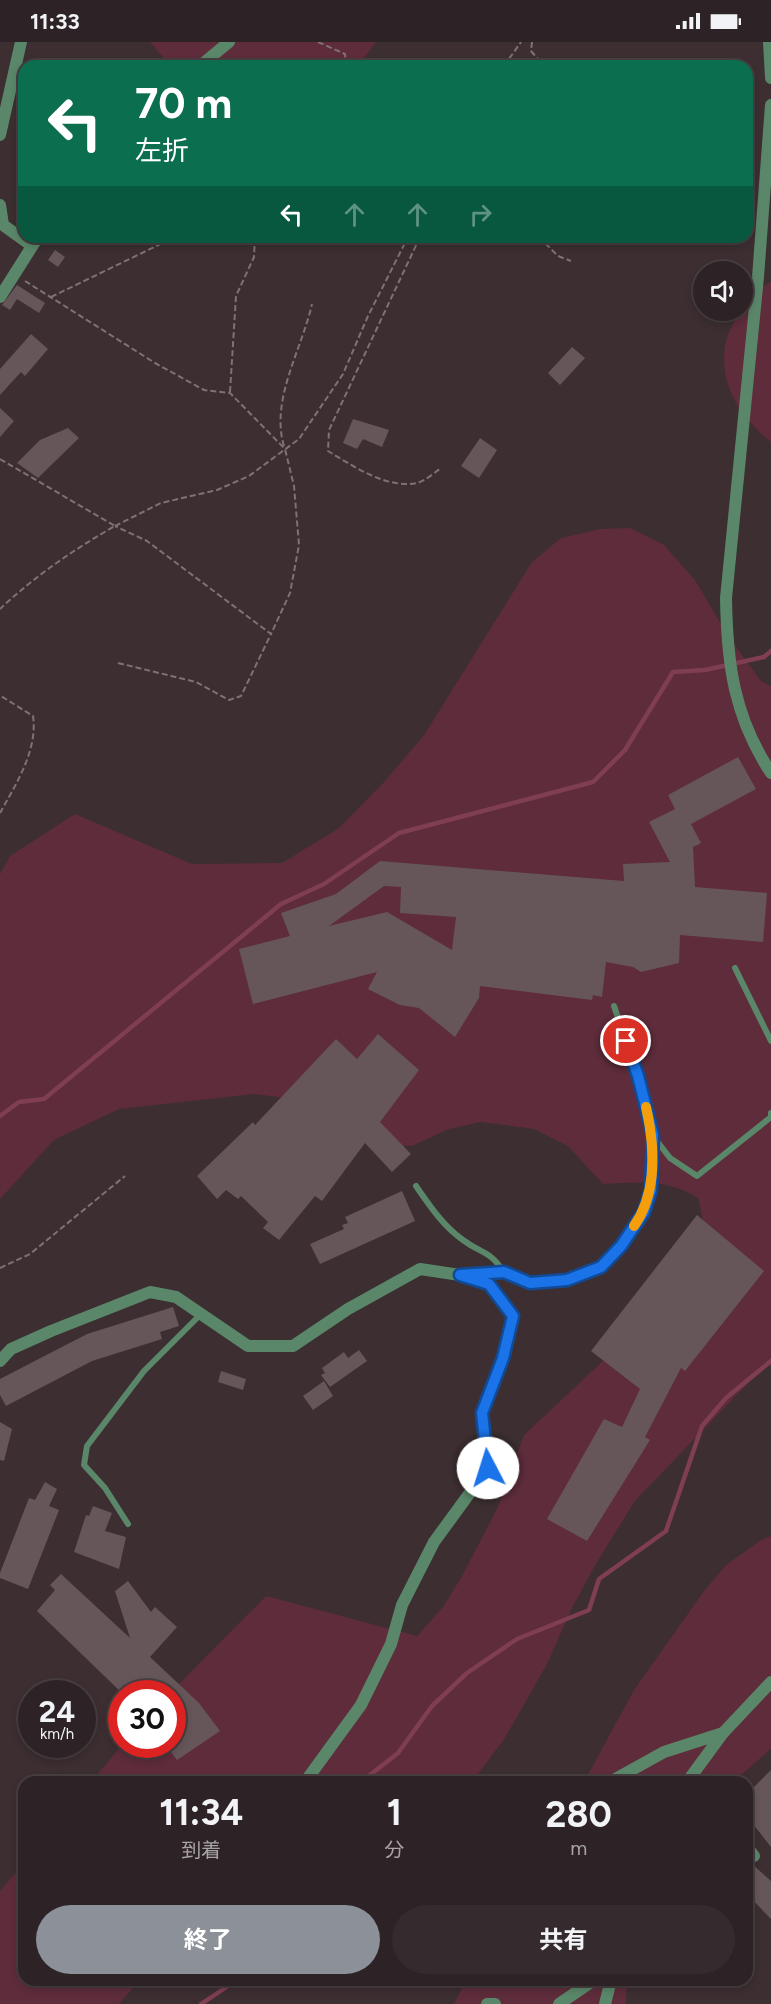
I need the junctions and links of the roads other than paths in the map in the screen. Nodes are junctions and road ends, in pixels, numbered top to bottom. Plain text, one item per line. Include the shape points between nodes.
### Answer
1 (21, 42) edge
2 (229, 42) edge
3 (769, 42) edge
4 (207, 60) edge
5 (771, 78) edge
6 (771, 105) edge
7 (0, 135) edge
8 (0, 205) edge
9 (18, 232) edge
10 (34, 243) edge
11 (0, 297) edge
12 (771, 773) edge
13 (735, 968) dead end
14 (614, 1006) dead end
15 (771, 1041) edge
16 (771, 1113) edge
17 (653, 1135) junction
18 (416, 1186) dead end
19 (504, 1272) junction
20 (460, 1275) junction
21 (201, 1313) junction
22 (0, 1361) edge
23 (128, 1524) dead end
24 (771, 1682) edge
25 (723, 1733) junction
26 (309, 1776) edge
27 (621, 1776) edge
28 (695, 1776) edge
29 (585, 1986) edge
30 (610, 1986) edge
31 (487, 2004) edge
32 (495, 2004) edge
33 (559, 2004) edge
34 (605, 2004) edge

1 - 7 street
2 - 4 street
3 - 5 street
6 - 12 street via 726,598 732,682 747,731
8 - 9 street via 3,225
10 - 11 street
13 - 15 lane
14 - 17 lane
16 - 17 lane via 771,1117 697,1176 670,1158
17 - 19 lane via 651,1190 644,1212 601,1267 567,1280 530,1283
18 - 19 lane via 437,1217 464,1241 493,1256
19 - 20 lane
20 - 21 street via 420,1269 348,1309 293,1346 248,1346
20 - 26 street via 489,1284 513,1316 503,1358 482,1413 488,1468 434,1542 402,1605 391,1644 361,1705
21 - 22 street via 176,1297 150,1292 31,1340
21 - 23 lane via 144,1371 87,1446 84,1465 105,1488
24 - 25 street
25 - 27 street via 664,1752
25 - 28 street
29 - 33 street
30 - 34 street
31 - 32 street

